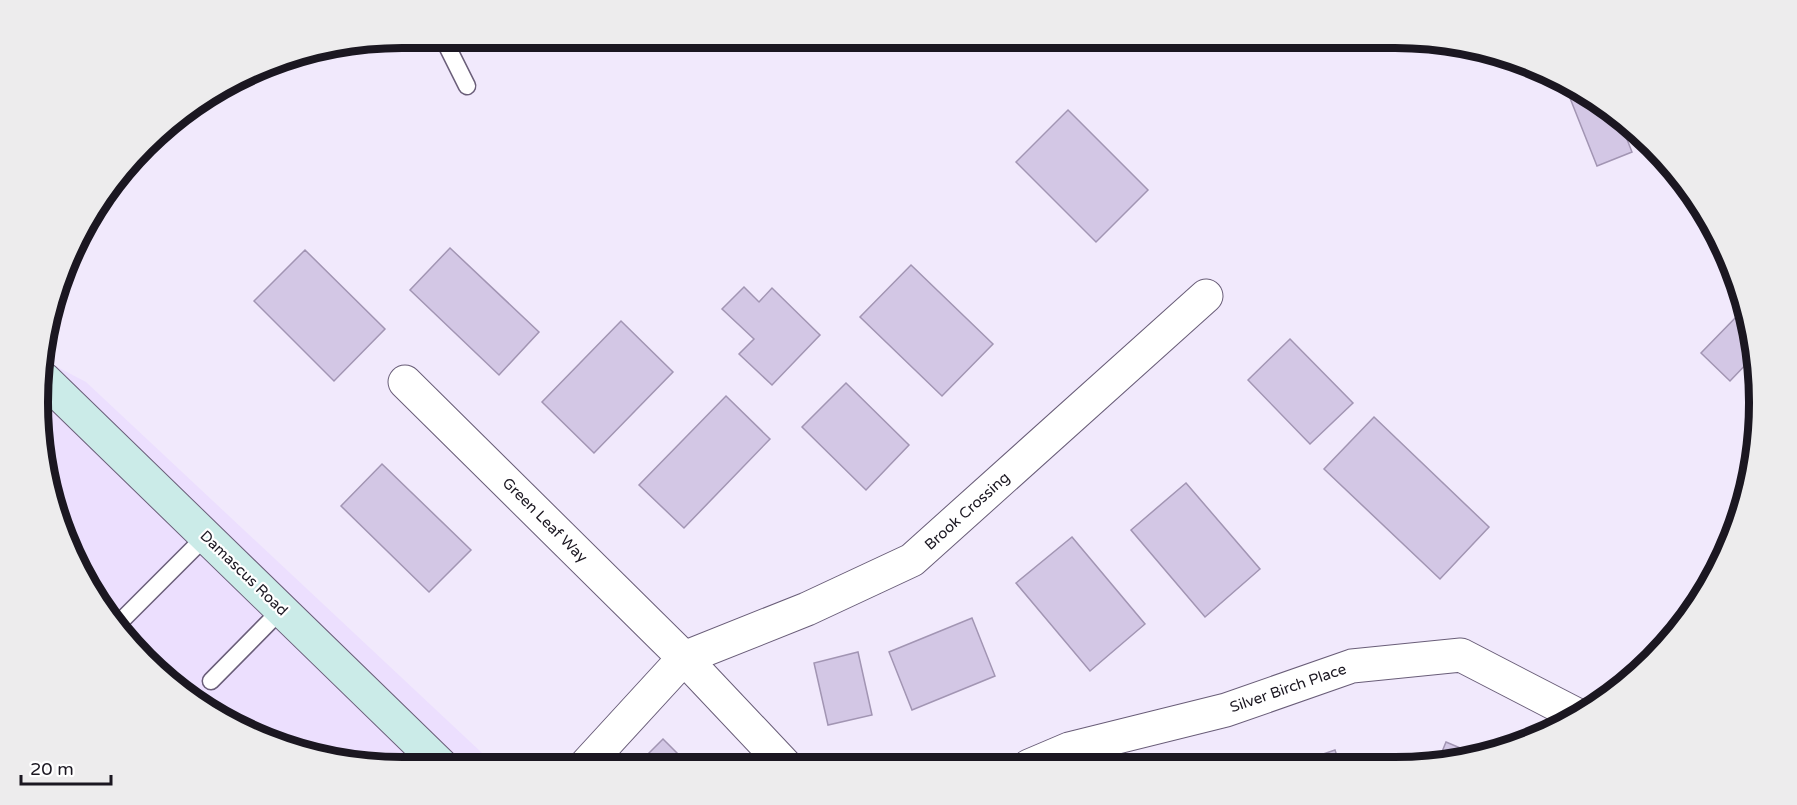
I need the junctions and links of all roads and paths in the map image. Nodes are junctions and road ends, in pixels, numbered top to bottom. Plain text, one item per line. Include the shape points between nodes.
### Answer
1 (448, 48) edge
2 (467, 86) dead end
3 (1206, 296) dead end
4 (405, 382) dead end
5 (49, 385) edge
6 (206, 536) junction
7 (281, 610) junction
8 (122, 620) edge
9 (684, 658) junction
10 (211, 681) dead end
11 (1569, 711) edge
12 (433, 757) edge
13 (593, 757) edge
14 (778, 757) edge
15 (1050, 757) edge

1 - 2 lane
3 - 9 street, Brook Crossing via 912,560 807,609
4 - 9 street, Green Leaf Way
5 - 6 street, Damascus Road
6 - 7 street, Damascus Road
6 - 8 lane
7 - 10 lane
7 - 12 street, Damascus Road
9 - 13 street
9 - 14 street
11 - 15 street, Silver Birch Place via 1461,655 1352,666 1226,710

